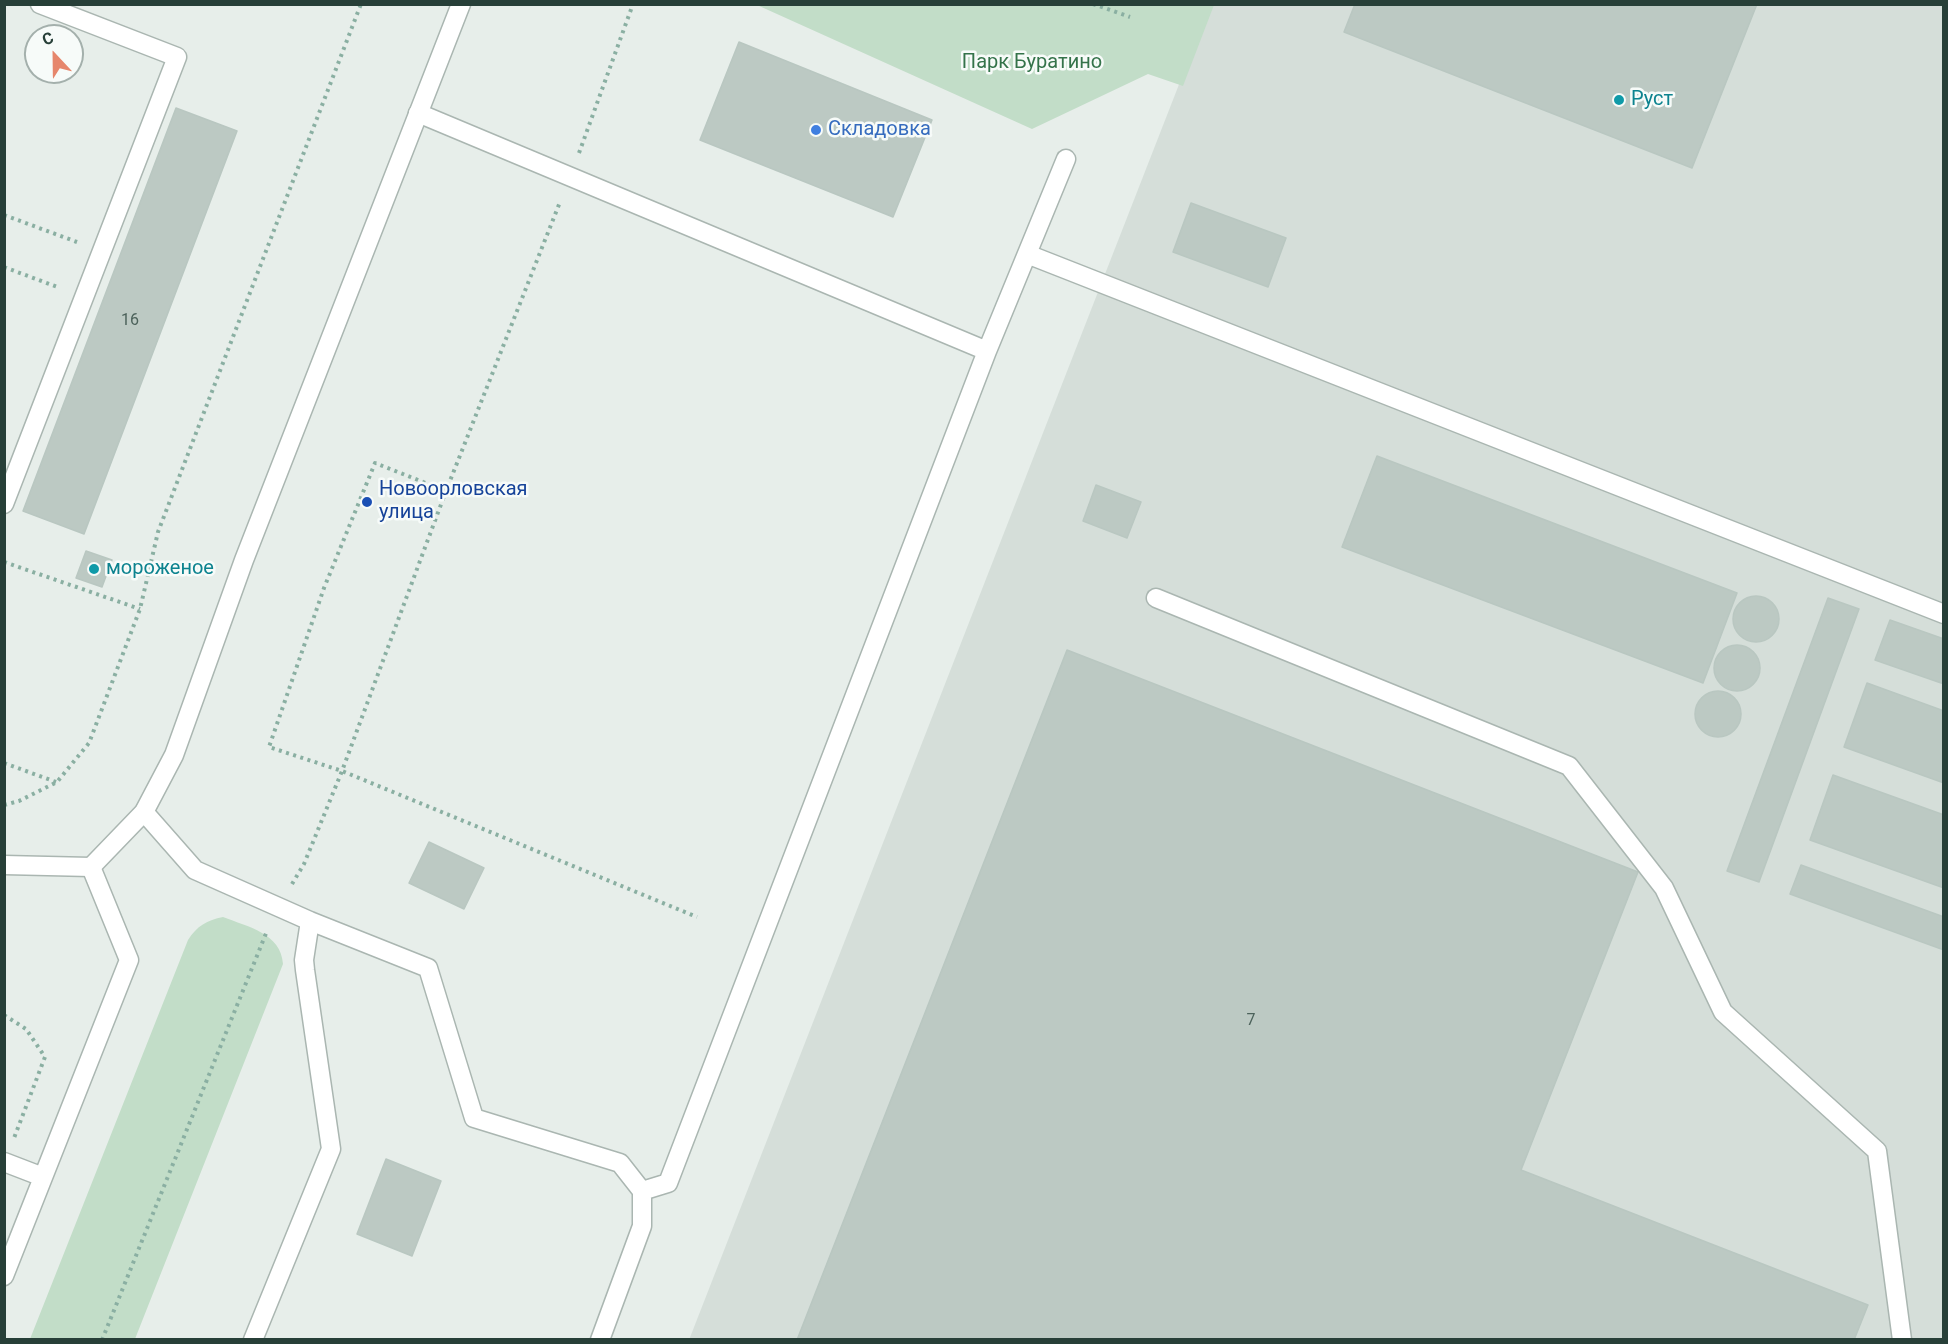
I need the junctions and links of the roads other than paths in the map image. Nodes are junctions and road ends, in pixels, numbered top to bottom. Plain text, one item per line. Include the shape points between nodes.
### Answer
1 (40, 4) edge
2 (461, 4) edge
3 (418, 113) junction
4 (1066, 159) dead end
5 (1027, 254) junction
6 (987, 351) junction
7 (4, 504) edge
8 (1156, 598) dead end
9 (1944, 614) edge
10 (144, 812) junction
11 (4, 865) edge
12 (91, 867) junction
13 (310, 921) junction
14 (5, 1163) edge
15 (43, 1177) junction
16 (642, 1191) junction
17 (4, 1276) edge
18 (253, 1340) edge
19 (600, 1340) edge
20 (1902, 1340) edge

1 - 7 street via 177,57
2 - 3 street
3 - 6 street
3 - 10 street via 244,560 174,755
4 - 5 street
5 - 6 street
5 - 9 street
6 - 16 street via 668,1183
8 - 20 street via 1569,766 1664,888 1723,1012 1877,1151
10 - 12 street
10 - 13 street via 195,870
11 - 12 street
12 - 15 street via 129,960
13 - 16 street via 428,968 474,1118 620,1162
13 - 18 street via 304,960 331,1149
14 - 15 street
15 - 17 street
16 - 19 street via 642,1226

